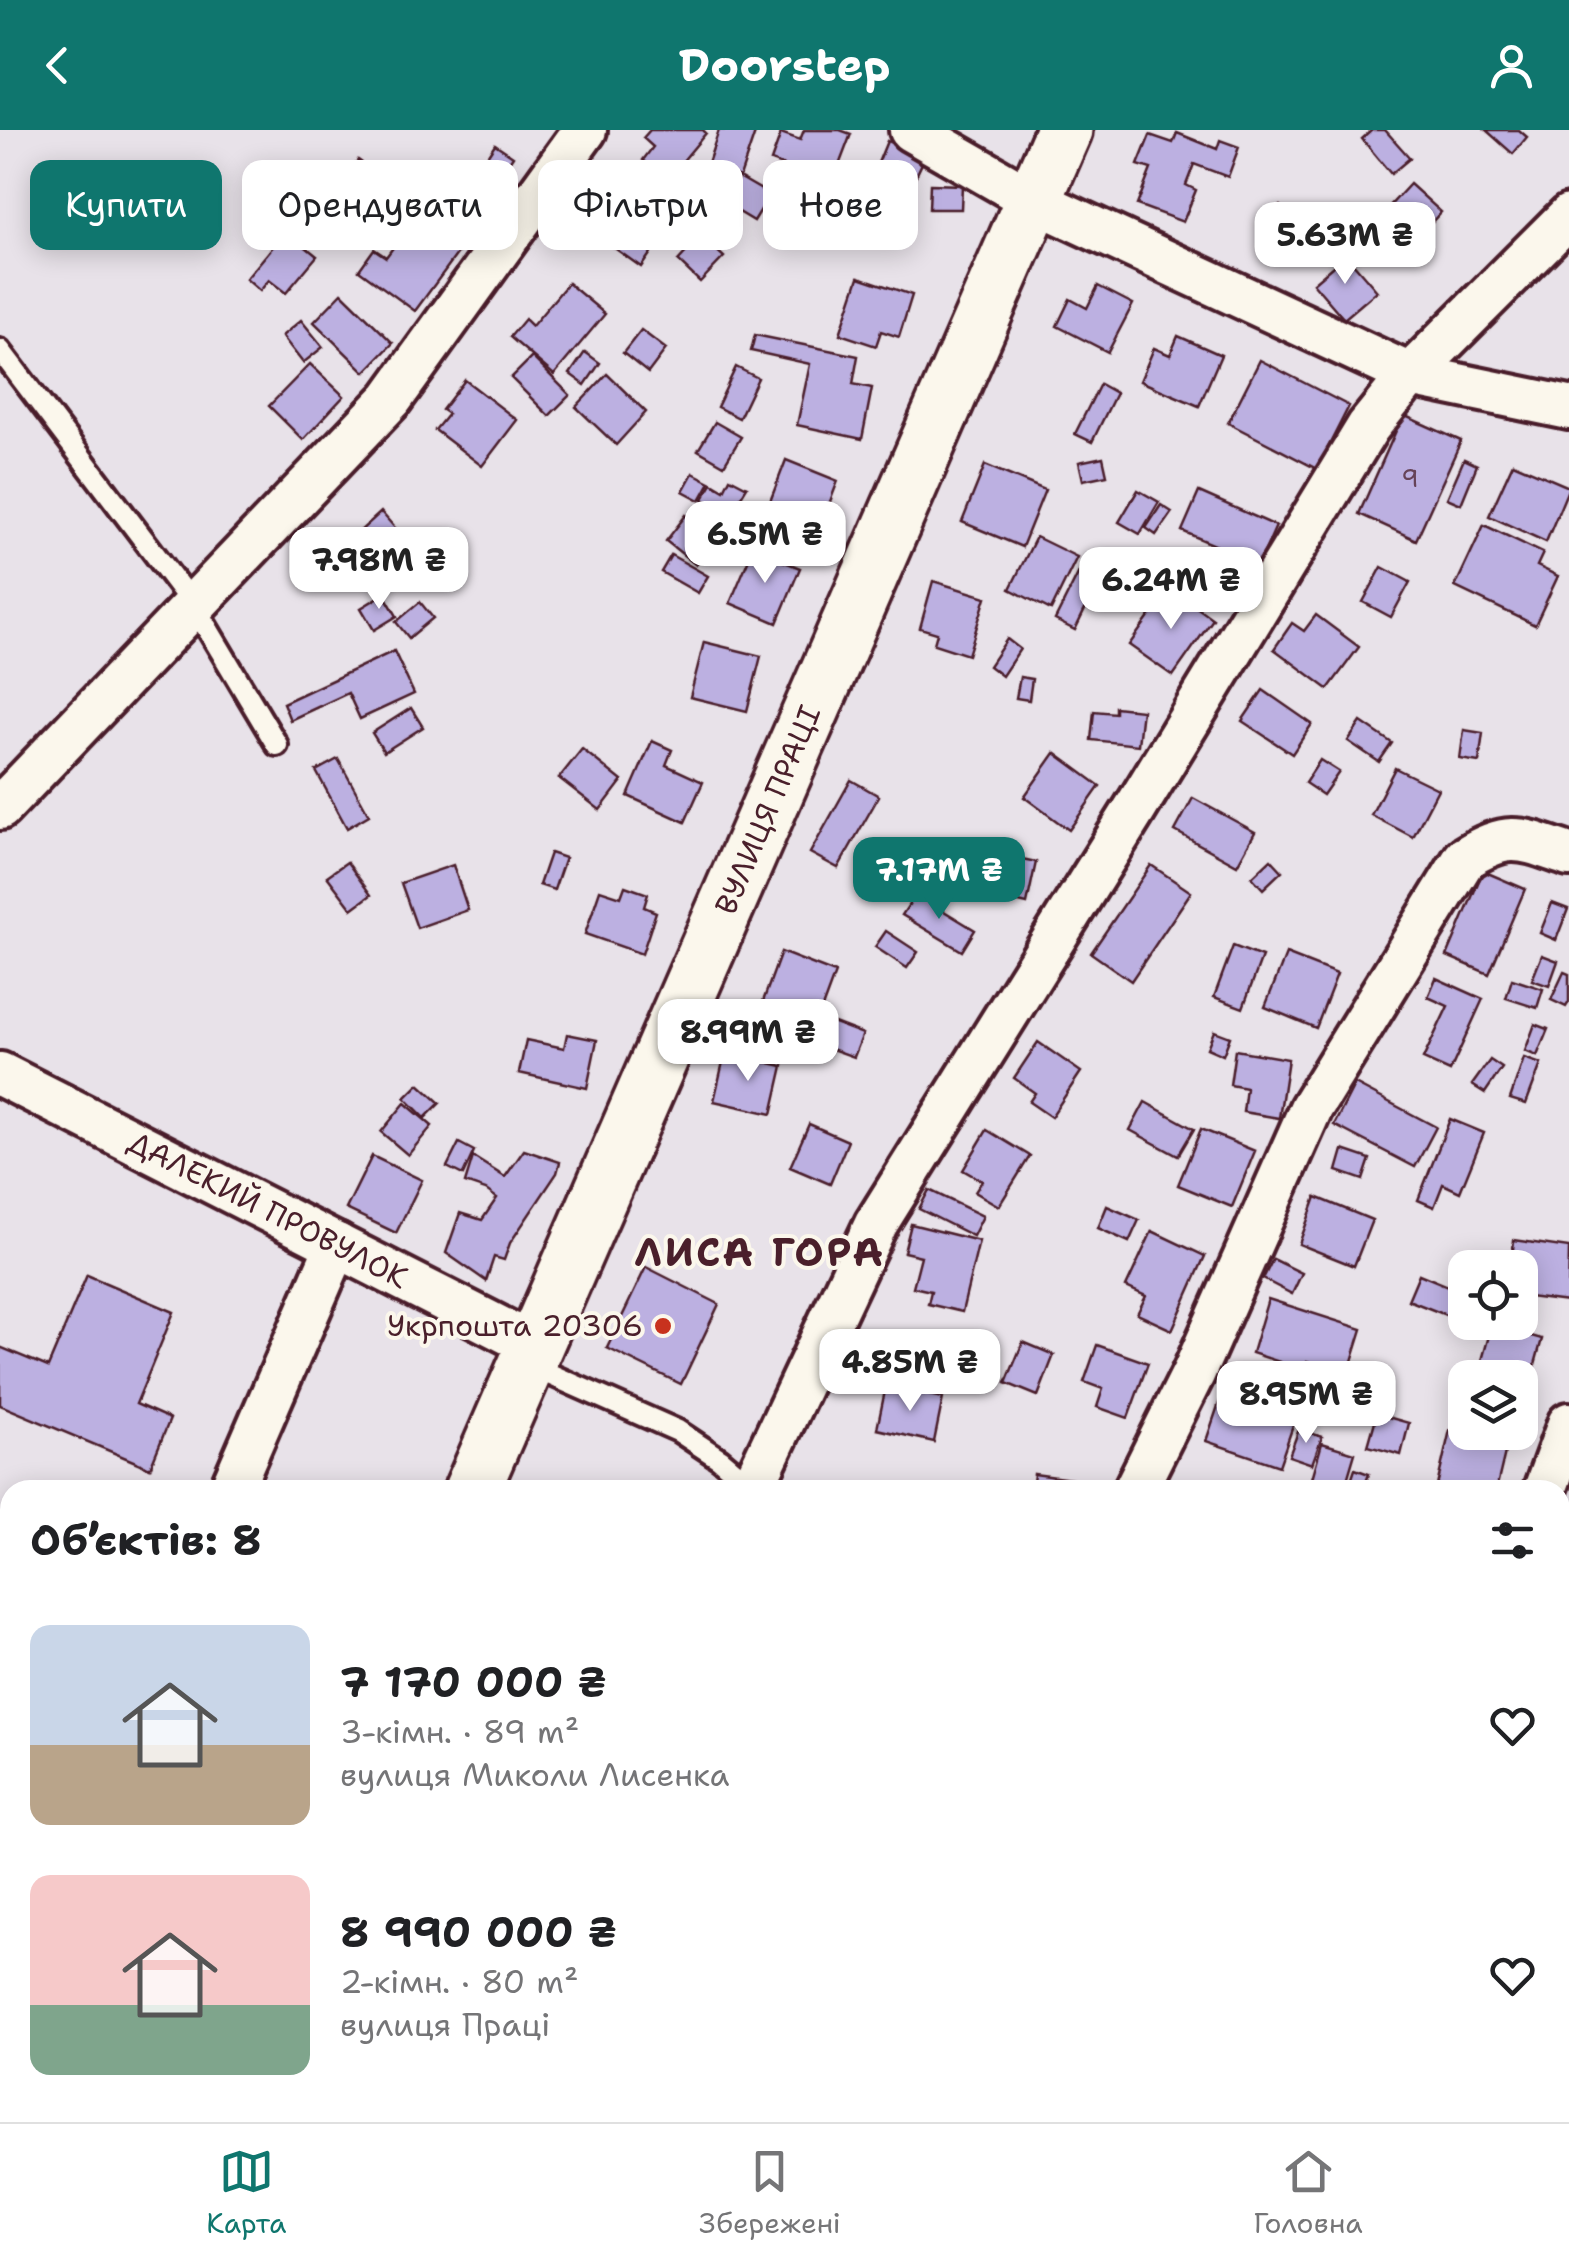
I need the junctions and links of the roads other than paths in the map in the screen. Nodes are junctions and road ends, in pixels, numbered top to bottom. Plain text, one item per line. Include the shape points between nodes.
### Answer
1 (585, 130) edge
2 (911, 130) edge
3 (1064, 130) edge
4 (1033, 200) junction
5 (1569, 216) edge
6 (0, 350) edge
7 (1410, 375) junction
8 (1569, 408) edge
9 (194, 606) junction
10 (277, 745) dead end
11 (0, 808) edge
12 (1569, 856) edge
13 (0, 1074) edge
14 (337, 1245) junction
15 (531, 1355) junction
16 (1569, 1424) edge
17 (235, 1480) edge
18 (476, 1480) edge
19 (744, 1480) edge
20 (759, 1480) edge
21 (1140, 1480) edge
22 (1549, 1480) edge

1 - 9 street via 391,399
2 - 4 street
3 - 4 main road, ВУЛИЦЯ ПРАЦІ
4 - 7 street
4 - 15 main road, ВУЛИЦЯ ПРАЦІ
5 - 7 street
6 - 9 lane
7 - 8 street
7 - 20 street via 1368,427 876,1224
9 - 10 lane
9 - 11 street
12 - 21 street via 1522,840 1491,842 1465,858 1312,1108
13 - 14 street, ДАЛЕКИЙ ПРОВУЛОК
14 - 15 street, ДАЛЕКИЙ ПРОВУЛОК
14 - 17 street
15 - 18 main road, ВУЛИЦЯ ПРАЦІ
15 - 19 lane via 678,1432
16 - 22 street

